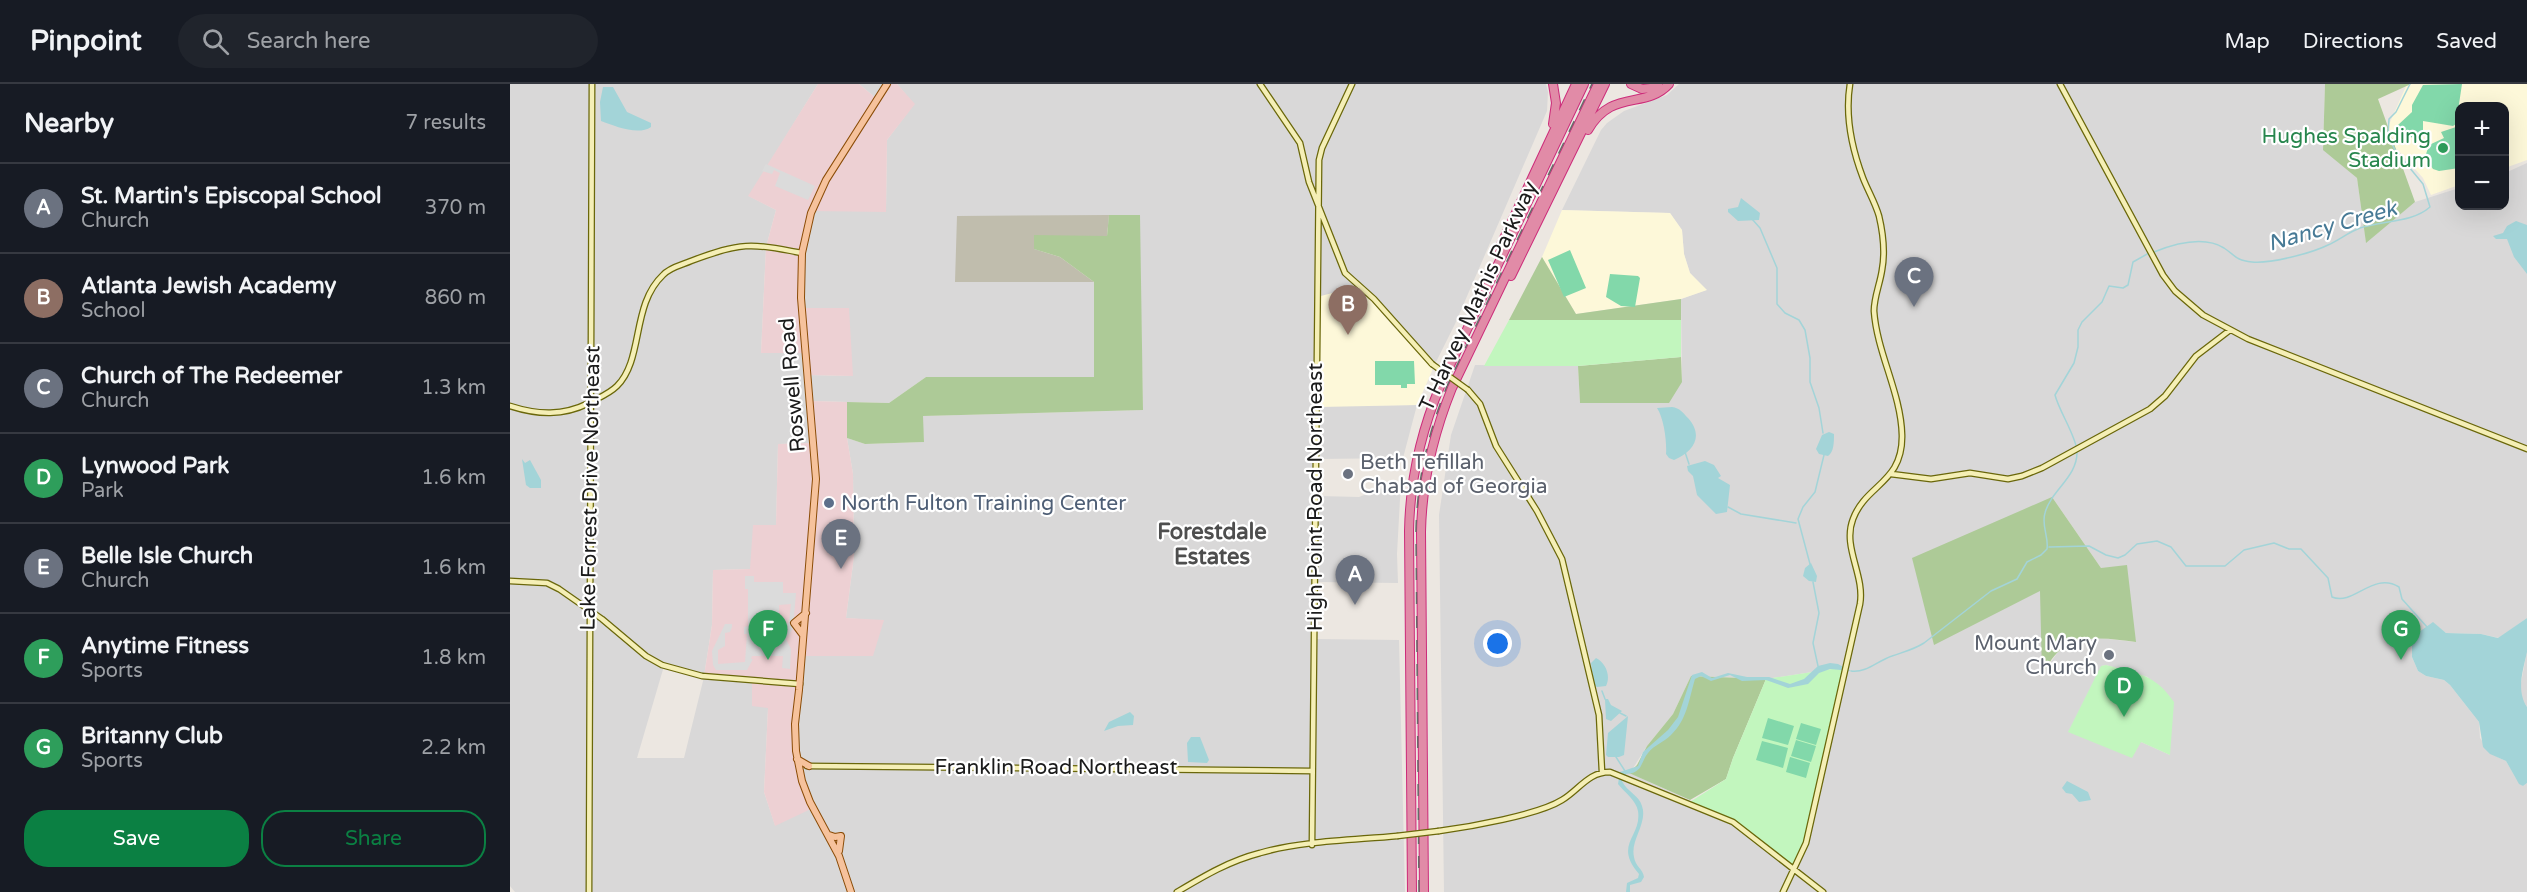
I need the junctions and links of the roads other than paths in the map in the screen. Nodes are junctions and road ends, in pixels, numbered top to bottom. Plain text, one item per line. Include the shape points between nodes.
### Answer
1 (592, 84) edge
2 (887, 84) edge
3 (1260, 84) edge
4 (1352, 84) edge
5 (1553, 84) edge
6 (1576, 84) edge
7 (1584, 84) edge
8 (1598, 84) edge
9 (1605, 84) edge
10 (1631, 84) edge
11 (1663, 84) edge
12 (1670, 84) edge
13 (1850, 84) edge
14 (2060, 84) edge
15 (1546, 148) junction
16 (1559, 181) junction
17 (1317, 205) junction
18 (802, 253) junction
19 (1483, 293) junction
20 (2230, 330) junction
21 (1465, 362) junction
22 (592, 401) junction
23 (510, 406) edge
24 (2527, 449) edge
25 (1891, 474) junction
26 (510, 581) edge
27 (589, 609) junction
28 (806, 613) junction
29 (804, 636) junction
30 (800, 684) junction
31 (797, 759) junction
32 (809, 766) junction
33 (799, 767) junction
34 (1312, 771) junction
35 (1602, 772) junction
36 (828, 835) junction
37 (1312, 845) junction
38 (839, 856) junction
39 (1795, 870) junction
40 (589, 892) edge
41 (851, 892) edge
42 (1177, 892) edge
43 (1412, 892) edge
44 (1424, 892) edge
45 (1783, 892) edge
46 (1823, 892) edge

1 - 22 street, Lake Forrest Drive Northeast
2 - 18 main road, Roswell Road via 830,172 811,213
3 - 17 street via 1300,143
4 - 17 street, High Point Road Northeast via 1320,152
5 - 15 highway via 1556,109
6 - 15 highway
7 - 19 highway, T Harvey Mathis Parkway
8 - 21 highway, T Harvey Mathis Parkway
9 - 16 highway
10 - 11 highway via 1647,90
12 - 16 highway via 1657,93 1618,102 1600,113
13 - 25 street via 1854,147 1881,231 1883,266 1874,311 1902,436 1899,458
14 - 20 street via 2152,257 2175,291 2203,315
15 - 19 highway via 1501,244
16 - 21 highway
17 - 34 street, High Point Road Northeast
17 - 35 street, bridge via 1347,276 1374,299 1432,364 1468,390 1480,404 1496,446 1562,559 1600,721
18 - 22 street via 741,245 667,271 644,307 626,374 615,388
18 - 28 main road, Roswell Road via 801,298 816,479
19 - 43 highway, T Harvey Mathis Parkway via 1430,412 1412,486 1408,547
20 - 24 street
20 - 25 street via 2196,356 2150,409 2042,468 2008,479 1974,473 1932,479
21 - 44 highway, T Harvey Mathis Parkway via 1436,430 1422,510
22 - 23 street via 548,414
22 - 27 street, Lake Forrest Drive Northeast
25 - 39 street via 1856,513 1851,527 1861,597 1809,832
26 - 27 street via 553,585
27 - 30 street via 662,666 706,676
27 - 40 street, Lake Forrest Drive Northeast
28 - 29 main road, Roswell Road
28 - 29 main road via 794,624
29 - 30 main road, Roswell Road
30 - 31 main road, Roswell Road via 795,720
31 - 32 main road
31 - 33 main road, Roswell Road
32 - 33 street, Franklin Road Northeast
32 - 34 street, Franklin Road Northeast
33 - 36 main road, Roswell Road via 809,801
34 - 37 street, High Point Road Northeast
35 - 37 street, bridge via 1544,808 1439,831
35 - 39 street via 1625,777 1735,823
36 - 38 main road
36 - 38 main road via 841,836
37 - 42 street via 1251,855 1218,868
38 - 41 main road
39 - 45 street
39 - 46 street

